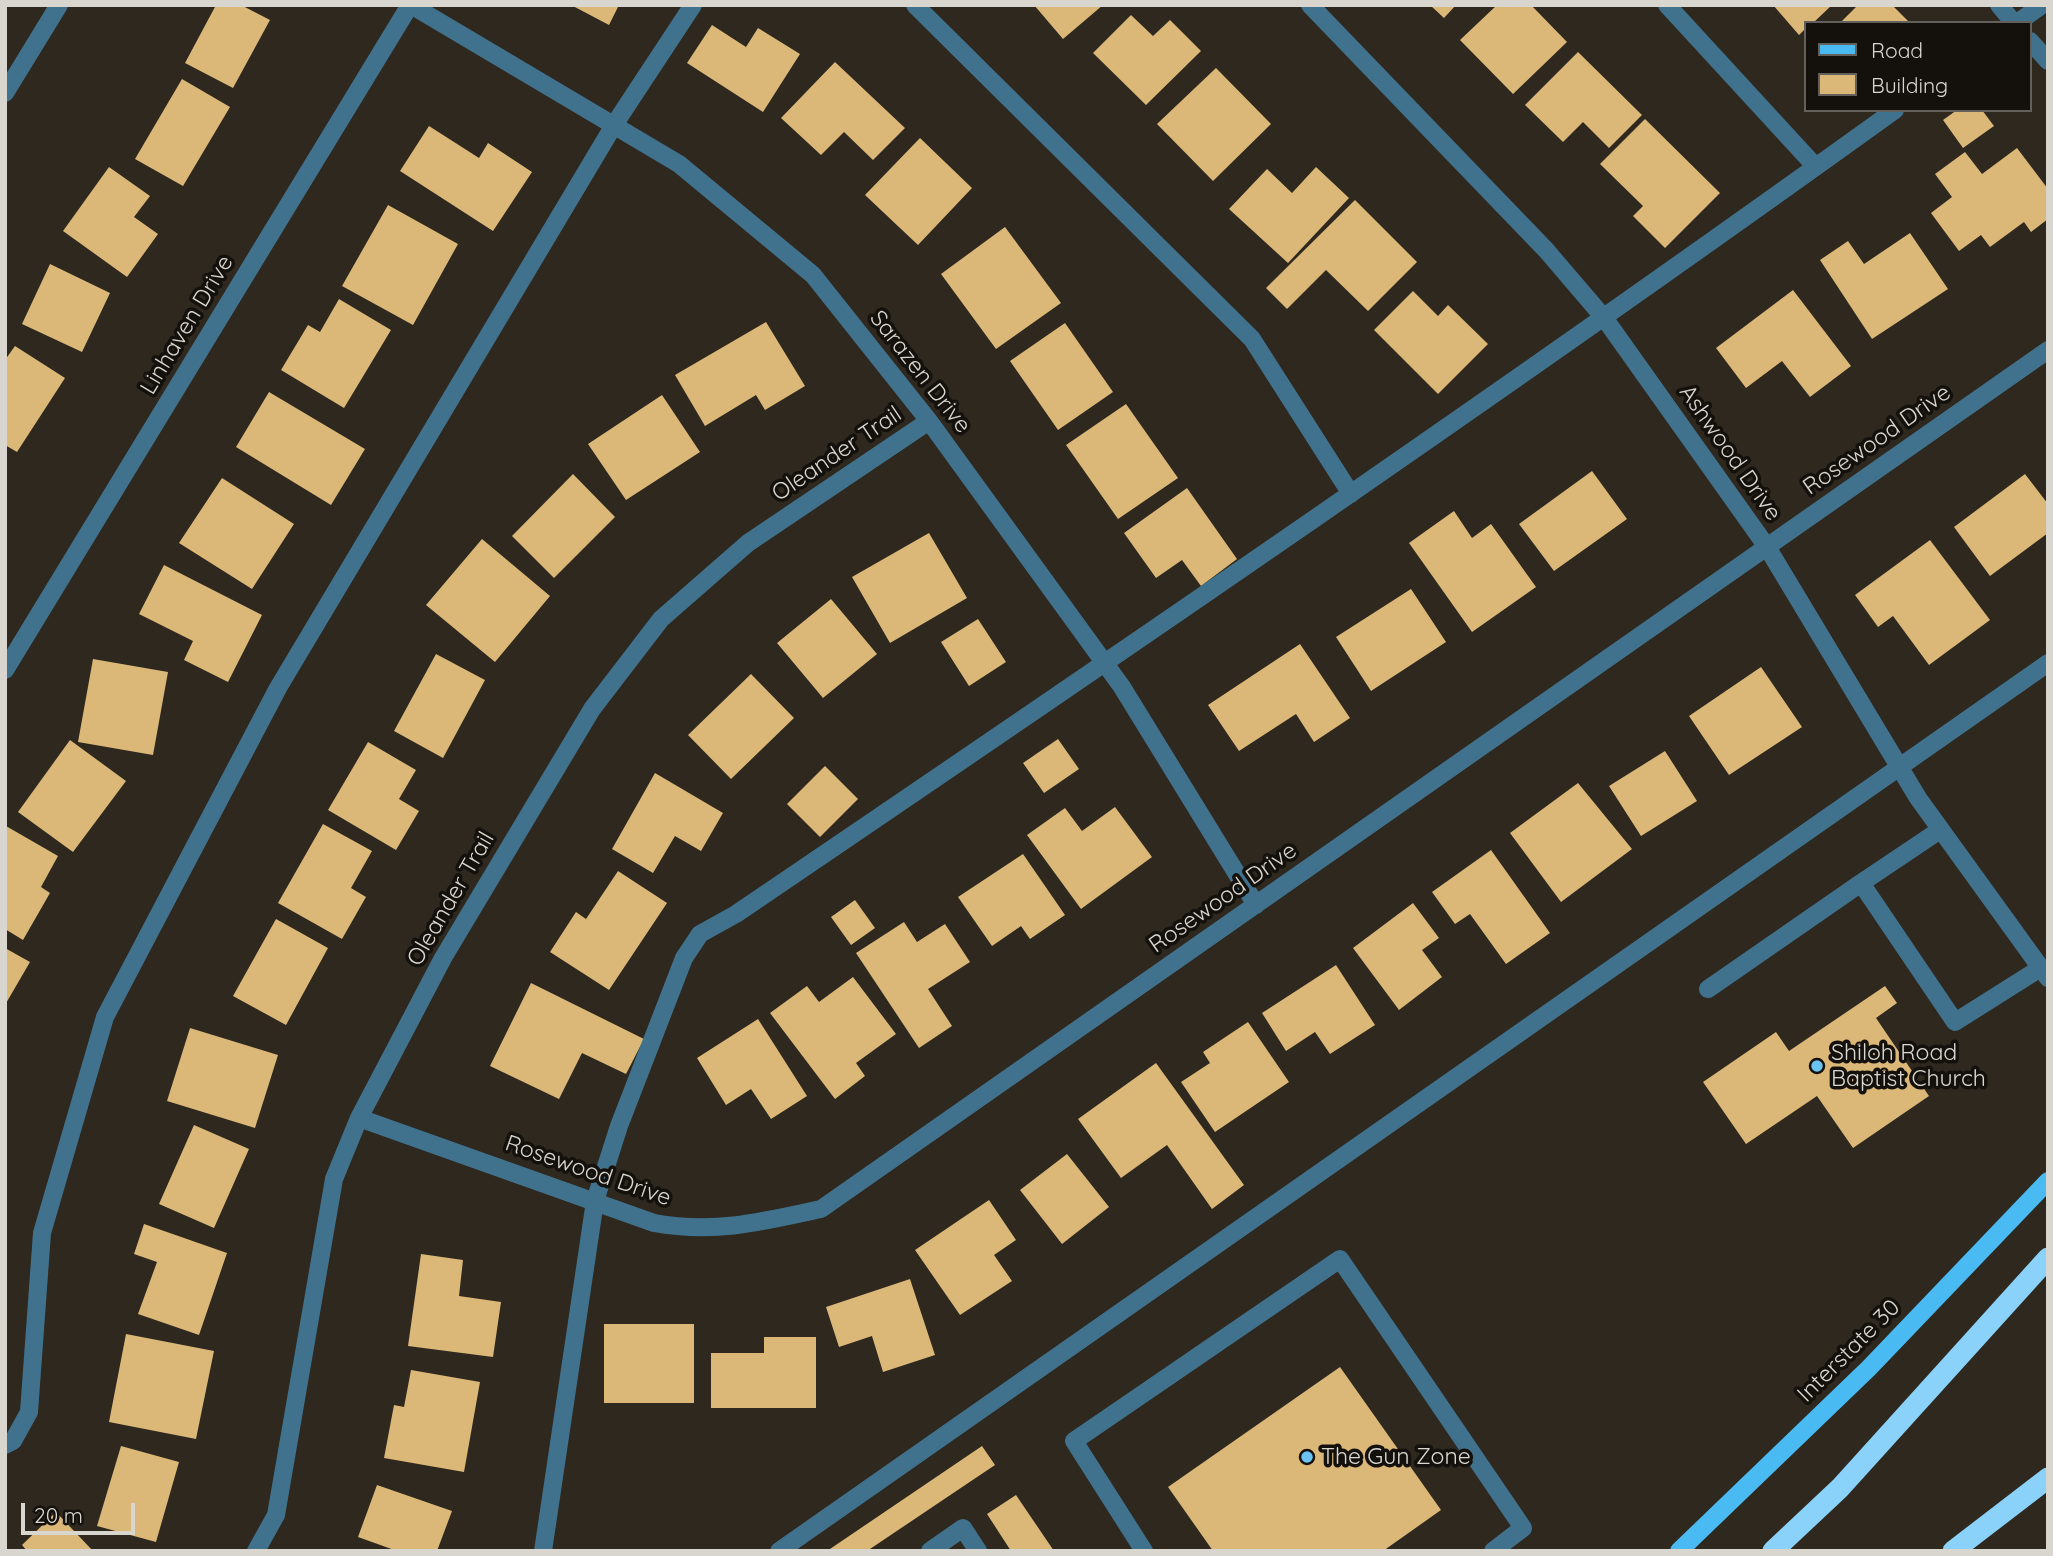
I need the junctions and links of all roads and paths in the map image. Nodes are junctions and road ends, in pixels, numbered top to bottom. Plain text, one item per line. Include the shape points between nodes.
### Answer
1 (59, 5) edge
2 (410, 5) edge
3 (693, 5) edge
4 (915, 5) edge
5 (1310, 5) edge
6 (1667, 5) edge
7 (1999, 5) edge
8 (2042, 5) edge
9 (2014, 21) edge
10 (2019, 21) edge
11 (2032, 43) edge
12 (2048, 61) edge
13 (5, 93) edge
14 (1892, 112) edge
15 (614, 125) junction
16 (1816, 167) junction
17 (1605, 319) junction
18 (2048, 350) edge
19 (929, 421) junction
20 (1351, 494) junction
21 (1767, 547) junction
22 (2048, 663) edge
23 (1105, 664) junction
24 (5, 670) edge
25 (1900, 767) junction
26 (1940, 830) junction
27 (1861, 883) junction
28 (1256, 905) junction
29 (2043, 973) edge
30 (1707, 989) dead end
31 (359, 1118) junction
32 (2048, 1181) edge
33 (595, 1201) junction
34 (2048, 1258) edge
35 (5, 1445) edge
36 (2048, 1478) edge
37 (256, 1551) edge
38 (542, 1551) edge
39 (779, 1551) edge
40 (930, 1551) edge
41 (978, 1551) edge
42 (1144, 1551) edge
43 (1493, 1551) edge
44 (1679, 1551) edge
45 (1773, 1551) edge
46 (1953, 1551) edge

1 - 13 street
2 - 15 street, Sarazen Drive
2 - 24 street, Linhaven Drive
3 - 15 street
4 - 20 street via 1252,339
5 - 17 street, Ashwood Drive via 1537,240
6 - 16 street
7 - 9 street
8 - 10 street
11 - 12 street
14 - 16 street
15 - 19 street, Sarazen Drive via 679,164 813,275
15 - 35 street via 278,688 105,1017 43,1233 29,1412 13,1441
16 - 17 street
17 - 20 street
17 - 21 street, Ashwood Drive
18 - 21 street, Rosewood Drive
19 - 23 street, Sarazen Drive
19 - 31 street, Oleander Trail via 748,543 661,618 592,709 443,958
20 - 23 street
21 - 25 street, Ashwood Drive
21 - 28 street, Rosewood Drive
22 - 25 street
23 - 28 street, Sarazen Drive
23 - 33 street via 700,934 684,958
25 - 26 street, Ashwood Drive
25 - 39 street
26 - 27 street
26 - 29 street, Ashwood Drive
27 - 29 street via 1955,1022
27 - 30 street
28 - 33 street, Rosewood Drive via 821,1209 759,1223 690,1230 654,1223
31 - 33 street, Rosewood Drive
31 - 37 street, Oleander Trail via 334,1179 276,1515
32 - 44 main road, Interstate 30 via 1869,1368
33 - 38 street
34 - 45 highway via 1840,1488
36 - 46 highway
40 - 41 street via 963,1528
42 - 43 street via 1074,1441 1340,1259 1523,1528

